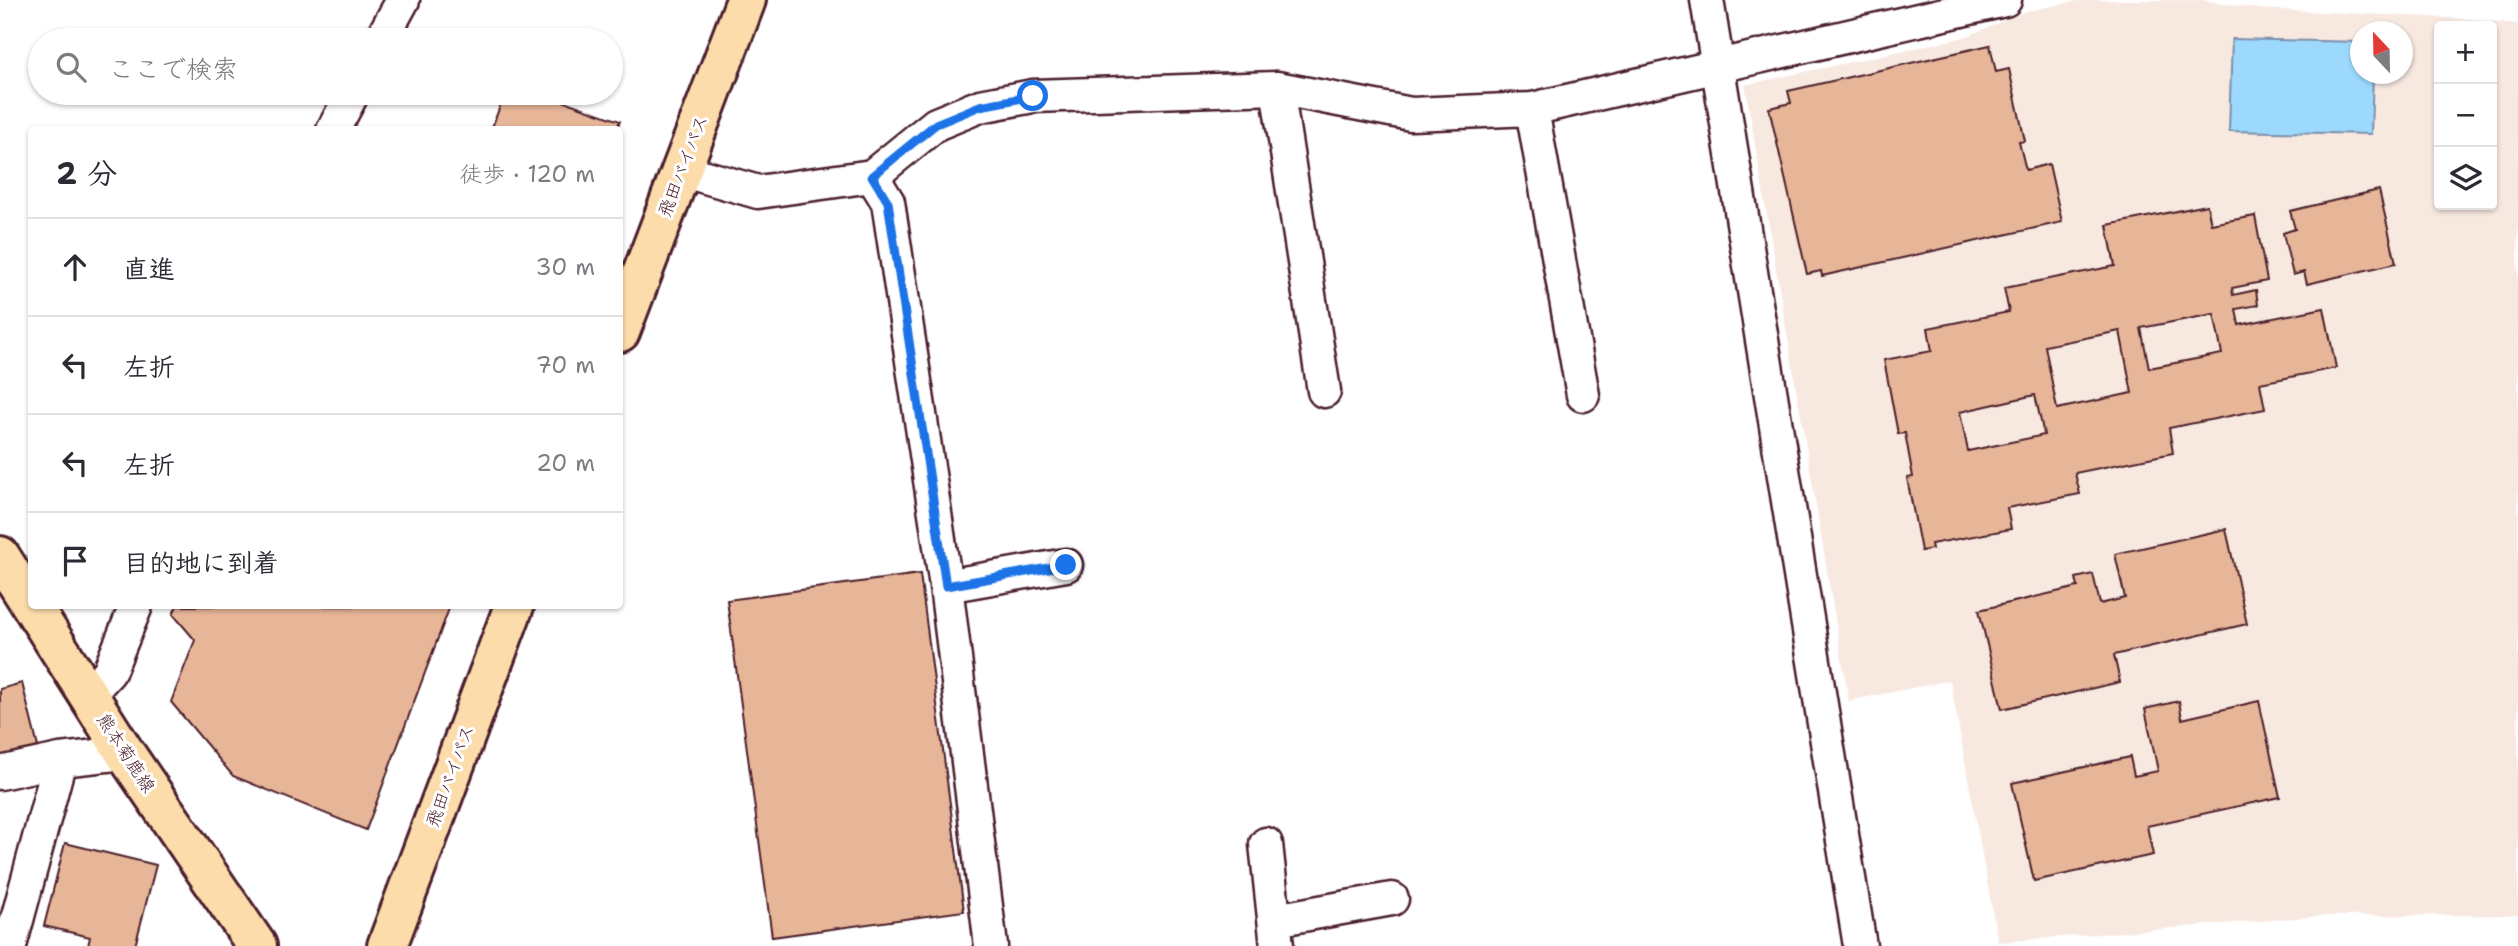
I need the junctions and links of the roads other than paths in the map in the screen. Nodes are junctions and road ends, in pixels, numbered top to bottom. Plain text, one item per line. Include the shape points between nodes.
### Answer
1 (403, 0) edge
2 (746, 0) edge
3 (1707, 0) edge
4 (2005, 0) edge
5 (388, 28) edge
6 (1719, 67) junction
7 (1277, 88) junction
8 (347, 105) edge
9 (1532, 109) junction
10 (335, 126) edge
11 (681, 170) junction
12 (872, 176) junction
13 (623, 324) edge
14 (1324, 391) dead end
15 (1583, 395) dead end
16 (0, 556) edge
17 (1066, 565) dead end
18 (946, 586) junction
19 (10, 591) edge
20 (135, 609) edge
21 (513, 609) edge
22 (88, 695) junction
23 (125, 753) junction
24 (60, 760) junction
25 (0, 773) edge
26 (1266, 844) dead end
27 (1392, 900) dead end
28 (1276, 933) edge
29 (10, 946) edge
30 (257, 946) edge
31 (387, 946) edge
32 (991, 946) edge
33 (1860, 946) edge

1 - 5 street
2 - 11 main road, 飛田バイパス
3 - 6 street
4 - 6 street
6 - 9 street
6 - 33 street
7 - 9 street via 1411,114
7 - 12 street via 1033,96 980,106 936,124
7 - 14 street
8 - 10 street
9 - 15 street
11 - 12 street via 758,192
11 - 13 main road, 飛田バイパス
12 - 18 street via 888,202
16 - 19 main road, 熊本菊鹿線
17 - 18 street
18 - 32 street
19 - 22 main road, 熊本菊鹿線
20 - 22 street via 108,673
21 - 31 main road, 飛田バイパス
22 - 23 main road, 熊本菊鹿線
23 - 24 street
23 - 30 main road, 熊本菊鹿線
24 - 25 street
24 - 29 street
26 - 28 street
27 - 28 street

